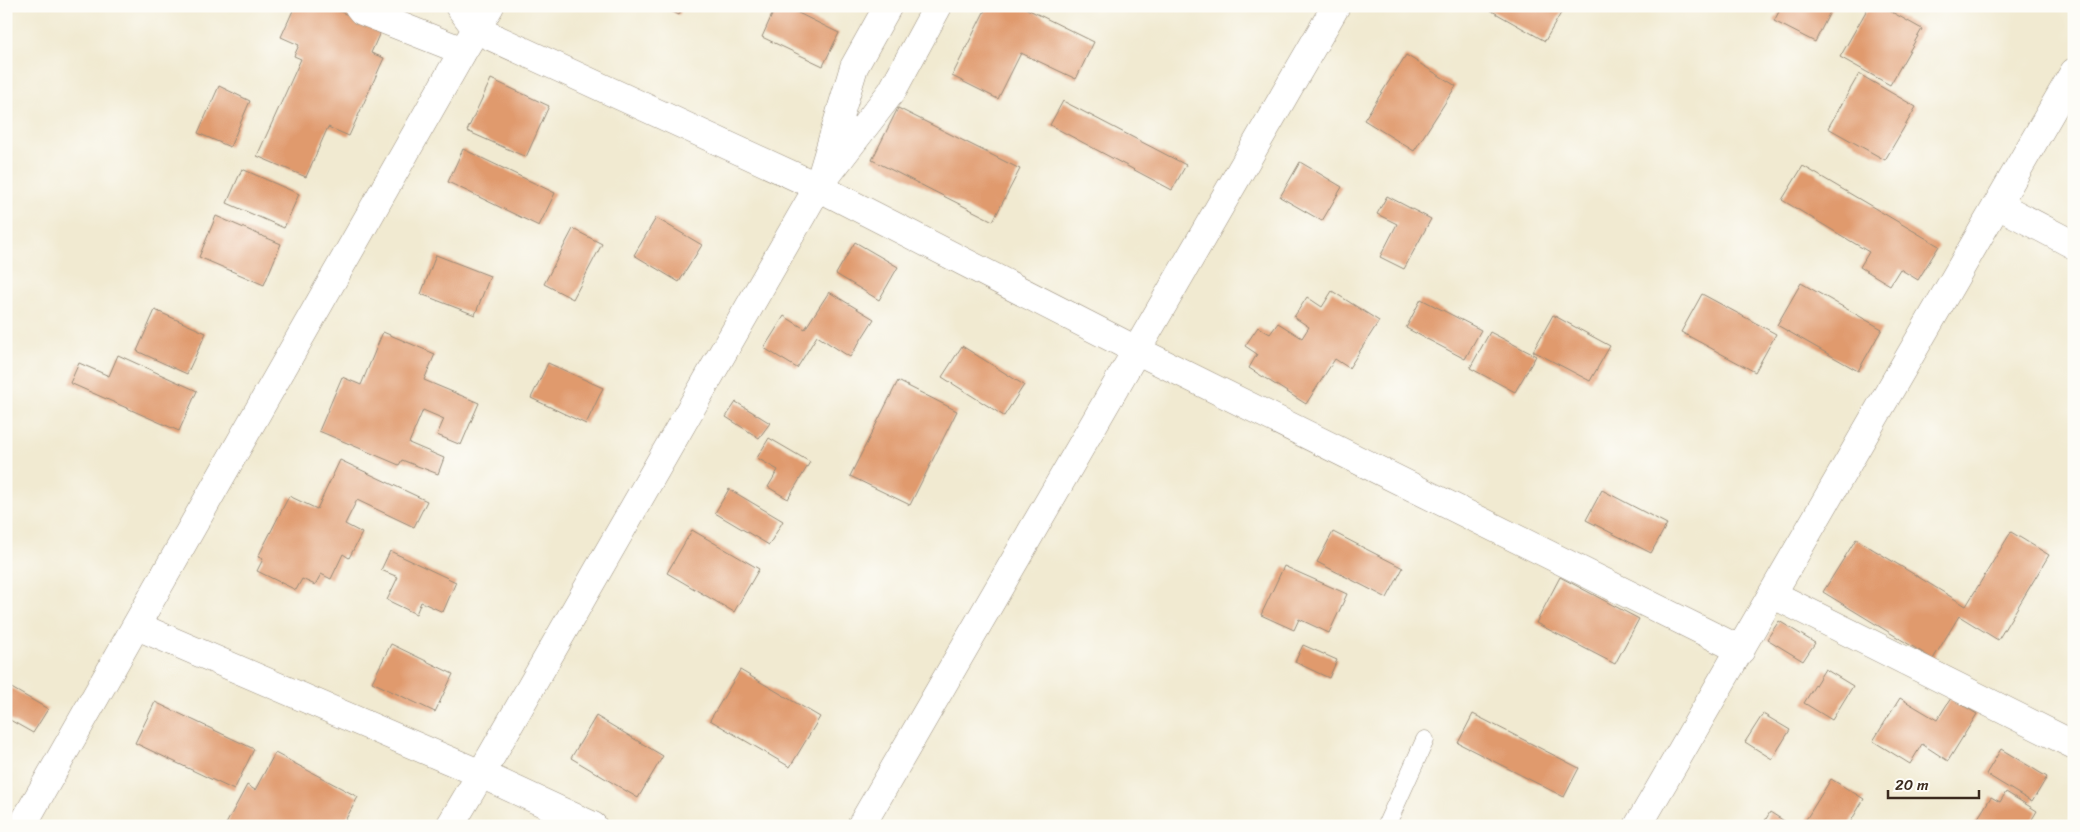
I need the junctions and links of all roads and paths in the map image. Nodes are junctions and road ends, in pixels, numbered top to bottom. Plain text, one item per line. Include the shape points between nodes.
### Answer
1 (358, 6) edge
2 (459, 6) edge
3 (490, 6) edge
4 (888, 6) edge
5 (938, 6) edge
6 (1336, 6) edge
7 (470, 40) junction
8 (2074, 72) edge
9 (818, 187) junction
10 (1998, 204) junction
11 (2074, 245) edge
12 (1136, 350) junction
13 (1772, 594) junction
14 (137, 626) junction
15 (1741, 650) junction
16 (1425, 740) dead end
17 (2074, 745) edge
18 (481, 774) junction
19 (22, 826) edge
20 (450, 826) edge
21 (593, 826) edge
22 (861, 826) edge
23 (1386, 826) edge
24 (1638, 826) edge

1 - 7 street via 370,14
2 - 7 street
3 - 7 street
4 - 9 street via 854,67
5 - 9 street via 892,91
6 - 12 street
7 - 9 street
7 - 14 street
8 - 10 street
9 - 12 street
9 - 18 street
10 - 11 street
10 - 13 street
12 - 15 street
12 - 22 street
13 - 15 street
13 - 17 street
14 - 18 street
14 - 19 street
15 - 24 street
16 - 23 lane
18 - 20 street
18 - 21 street

